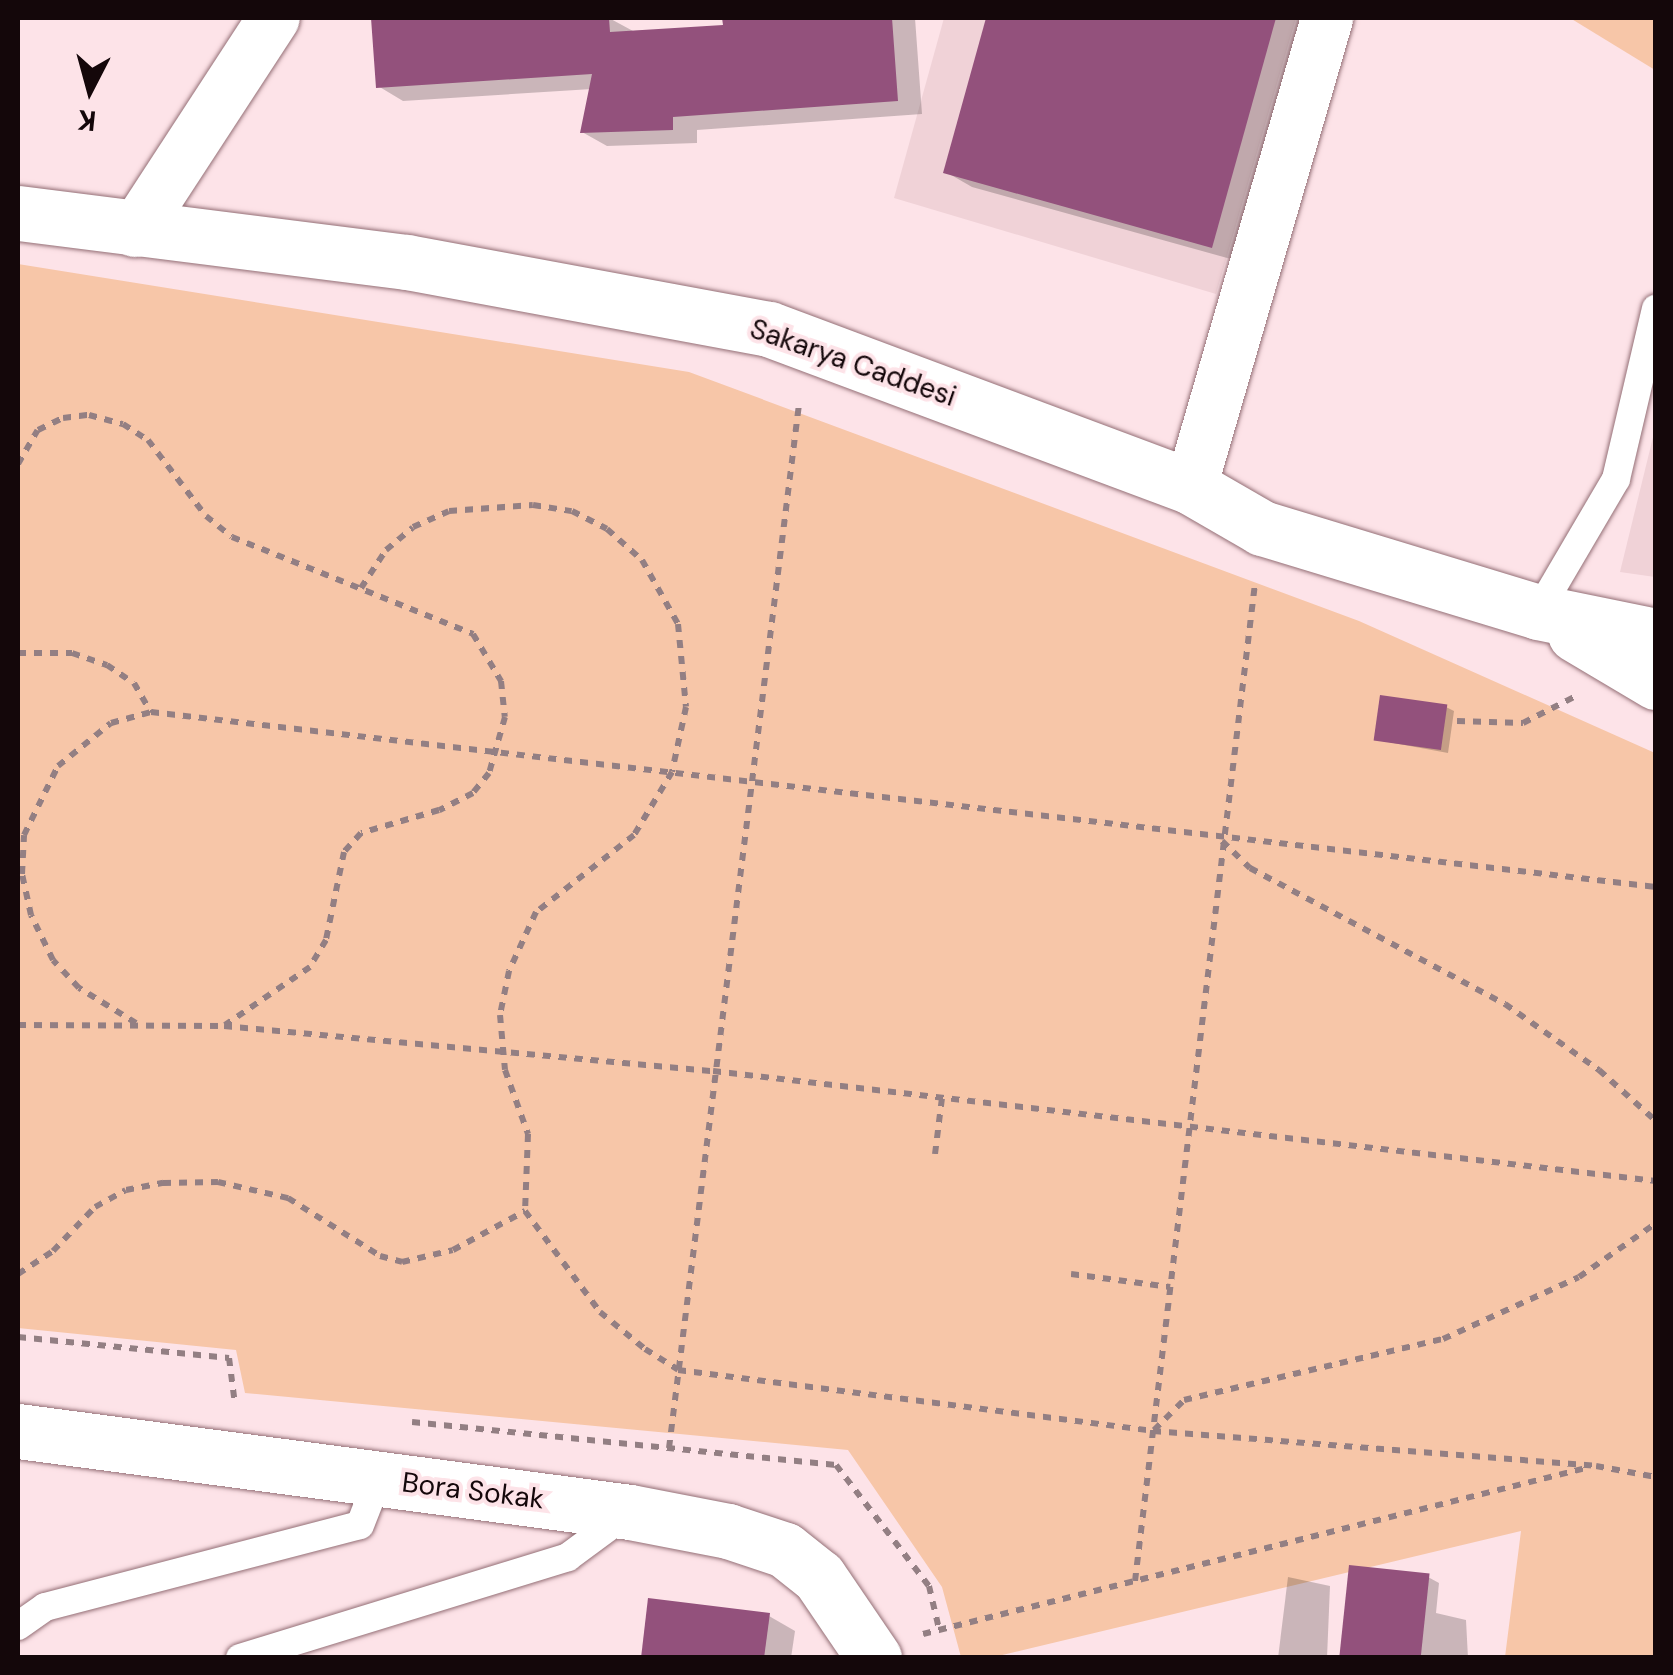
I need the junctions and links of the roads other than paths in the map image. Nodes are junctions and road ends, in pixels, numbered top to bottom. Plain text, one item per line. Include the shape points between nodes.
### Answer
1 (274, 18) edge
2 (1327, 18) edge
3 (18, 212) edge
4 (135, 231) junction
5 (1656, 309) edge
6 (1191, 486) junction
7 (1538, 612) junction
8 (1656, 636) edge
9 (1656, 682) edge
10 (18, 1431) edge
11 (378, 1479) junction
12 (630, 1512) junction
13 (18, 1626) edge
14 (873, 1653) edge
15 (240, 1658) edge

1 - 4 street
2 - 6 street
3 - 4 main road, Sakarya Caddesi
4 - 6 main road, Sakarya Caddesi via 407,262 769,329
5 - 7 lane via 1616,480
6 - 7 main road, Sakarya Caddesi via 1262,528
7 - 8 main road, Sakarya Caddesi
7 - 9 main road, Sakarya Caddesi
10 - 11 main road, Bora Sokak
11 - 12 main road, Bora Sokak
11 - 13 lane via 360,1525 45,1607
12 - 14 main road, Bora Sokak via 785,1550 841,1600
12 - 15 lane via 568,1557

